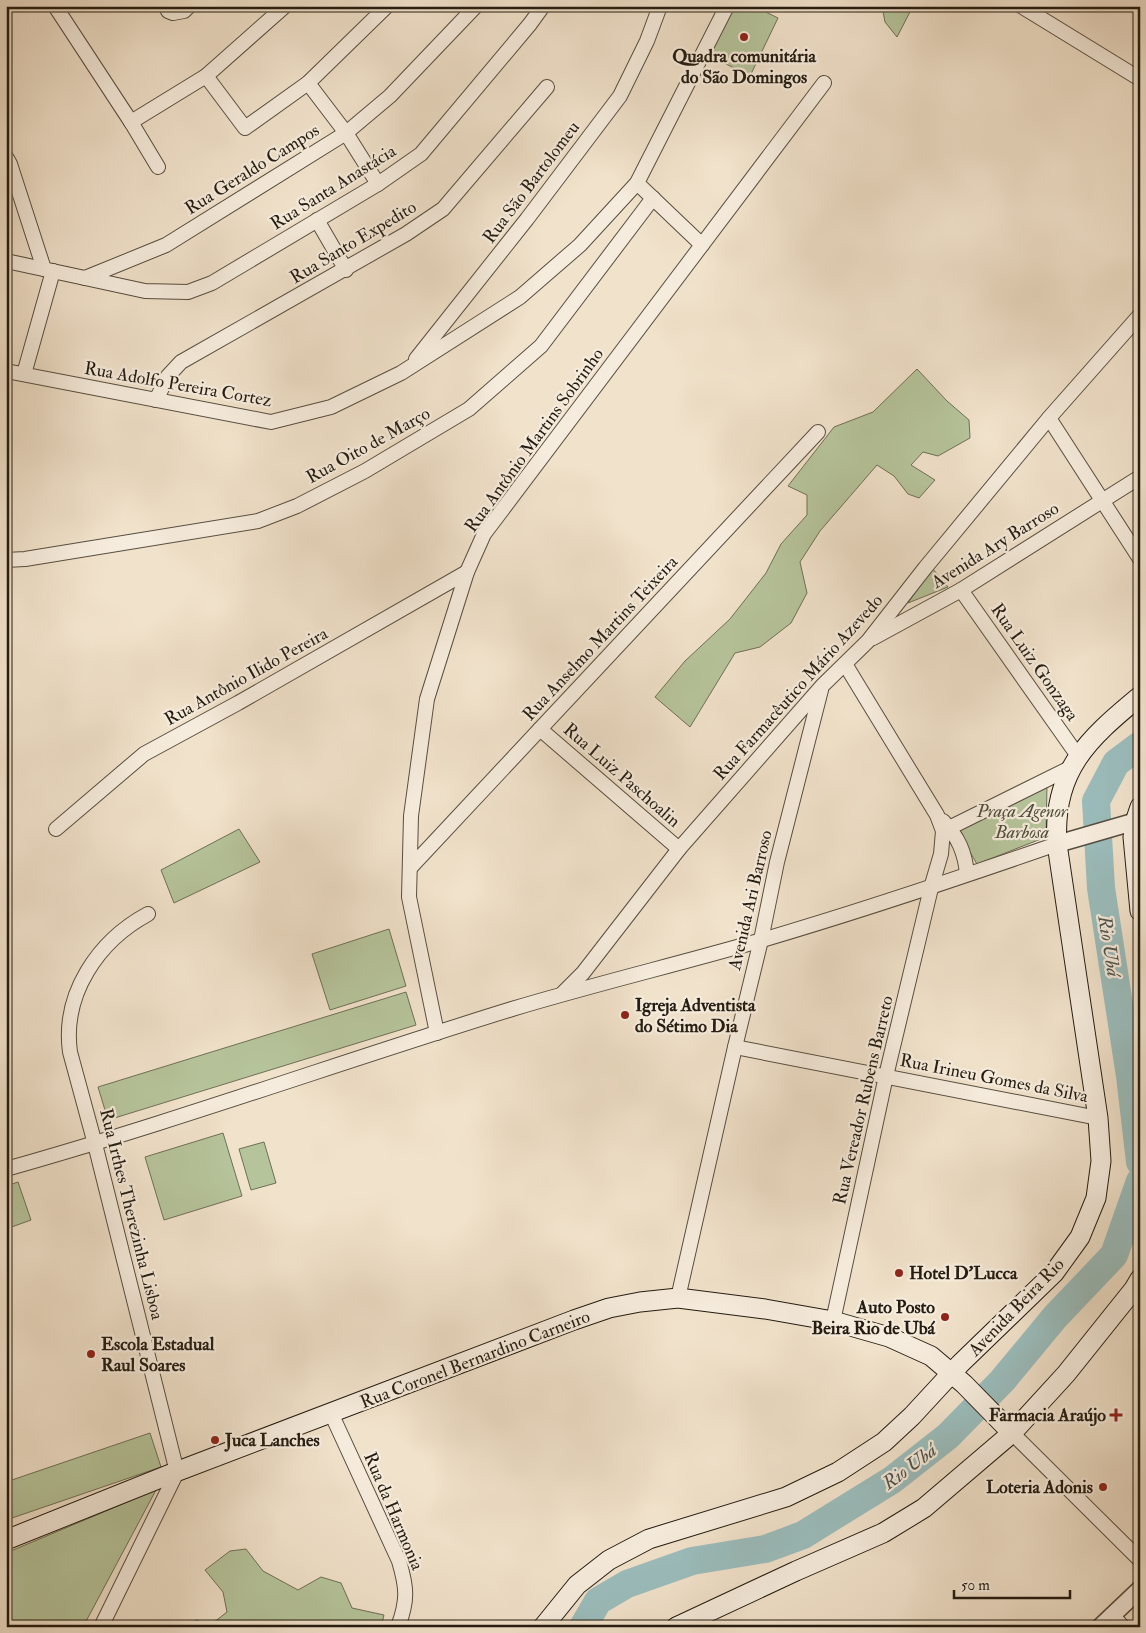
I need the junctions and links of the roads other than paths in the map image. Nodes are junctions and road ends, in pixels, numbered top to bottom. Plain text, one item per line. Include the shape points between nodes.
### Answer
1 (55, 6) edge
2 (166, 6) edge
3 (189, 6) edge
4 (285, 6) edge
5 (387, 6) edge
6 (476, 6) edge
7 (543, 6) edge
8 (660, 6) edge
9 (728, 6) edge
10 (1021, 6) edge
11 (206, 76) junction
12 (1140, 79) edge
13 (308, 83) junction
14 (824, 83) dead end
15 (547, 87) dead end
16 (131, 122) junction
17 (346, 133) junction
18 (6, 157) edge
19 (158, 167) dead end
20 (637, 183) junction
21 (378, 184) junction
22 (653, 198) junction
23 (317, 220) junction
24 (702, 245) junction
25 (6, 261) edge
26 (48, 270) junction
27 (346, 270) junction
28 (85, 278) junction
29 (1140, 315) edge
30 (410, 368) junction
31 (6, 371) edge
32 (24, 374) junction
33 (156, 400) junction
34 (1049, 418) junction
35 (818, 432) dead end
36 (1140, 477) edge
37 (1101, 500) junction
38 (1140, 559) edge
39 (6, 560) edge
40 (467, 572) junction
41 (961, 590) junction
42 (868, 641) junction
43 (845, 664) junction
44 (822, 686) junction
45 (1140, 696) edge
46 (540, 730) junction
47 (1074, 762) junction
48 (1133, 819) edge
49 (946, 829) junction
50 (56, 830) dead end
51 (1056, 844) junction
52 (679, 849) junction
53 (410, 868) junction
54 (967, 874) junction
55 (931, 888) junction
56 (1140, 911) edge
57 (148, 914) dead end
58 (761, 940) junction
59 (563, 994) junction
60 (437, 1032) junction
61 (735, 1047) junction
62 (886, 1076) junction
63 (1098, 1118) junction
64 (95, 1144) junction
65 (6, 1169) edge
66 (1138, 1287) edge
67 (678, 1298) junction
68 (833, 1321) junction
69 (960, 1380) junction
70 (331, 1414) junction
71 (1006, 1426) junction
72 (177, 1472) junction
73 (6, 1540) edge
74 (1140, 1560) edge
75 (1140, 1589) edge
76 (1118, 1621) edge
77 (100, 1627) edge
78 (398, 1627) edge
79 (543, 1627) edge
80 (676, 1627) edge
81 (1100, 1627) edge

1 - 16 street
2 - 3 street via 173,13 184,11
4 - 11 street
5 - 13 street
6 - 17 street, Rua Geraldo Campos via 390,96
7 - 21 street, Rua Santa Anastácia via 421,154
8 - 30 street, Rua São Bartolomeu via 620,96
9 - 20 street, Rua Adolfo Pereira Cortez
10 - 12 street
11 - 13 street via 245,128
11 - 16 street
13 - 17 street
14 - 24 street, Rua Antônio Martins Sobrinho
15 - 27 street, Rua Santo Expedito via 443,209
16 - 19 street
17 - 21 street
17 - 28 street, Rua Geraldo Campos via 166,245
18 - 26 street
20 - 22 street
20 - 30 street, Rua Adolfo Pereira Cortez via 580,245 520,298
21 - 23 street, Rua Santa Anastácia
22 - 24 street
22 - 39 street, Rua Oito de Março via 541,346 469,409 365,471 258,521
23 - 27 street
23 - 28 street, Rua Santa Anastácia via 212,283 188,292 144,291
24 - 40 street, Rua Antônio Martins Sobrinho via 484,534
25 - 26 street
26 - 28 street
26 - 32 street
27 - 33 street, Rua Santo Expedito via 181,362 168,376
29 - 34 street, Rua Farmacêutico Mário Azevedo
30 - 33 street, Rua Adolfo Pereira Cortez via 331,407 271,422
31 - 32 street, Rua Adolfo Pereira Cortez
32 - 33 street, Rua Adolfo Pereira Cortez
34 - 37 street
34 - 42 street, Rua Farmacêutico Mário Azevedo
35 - 46 street, Rua Anselmo Martins Teixeira
36 - 37 street, Avenida Ary Barroso
37 - 38 street
37 - 41 street, Avenida Ary Barroso
40 - 50 street, Rua Antônio Ilido Pereira via 144,754
40 - 53 street, Rua Antônio Martins Sobrinho via 427,699 411,816
41 - 42 street, Avenida Ary Barroso
41 - 47 street, Rua Luiz Gonzaga
42 - 43 street, Rua Farmacêutico Mário Azevedo
43 - 44 street, Rua Farmacêutico Mário Azevedo
43 - 49 street
44 - 52 street, Rua Farmacêutico Mário Azevedo
44 - 58 street, Avenida Ari Barroso via 790,806
45 - 47 main road, Avenida Beira Rio via 1106,724
46 - 52 street, Rua Luiz Paschoalin
46 - 53 street, Rua Anselmo Martins Teixeira
47 - 49 street
47 - 51 main road, Avenida Beira Rio via 1062,791 1056,818
48 - 51 street
48 - 56 main road
49 - 54 street via 962,849
49 - 55 street, Rua Vereador Rubens Barreto
51 - 54 street
51 - 63 main road, Avenida Beira Rio
52 - 59 street, Rua Farmacêutico Mário Azevedo via 584,973
53 - 60 street, Rua Antônio Martins Sobrinho via 409,897
54 - 55 street
55 - 58 street
55 - 62 street, Rua Vereador Rubens Barreto
57 - 64 street, Rua Irthes Therezinha Lisboa via 110,943 87,970 72,1010 68,1038 70,1052
58 - 59 street
58 - 61 street, Avenida Ari Barroso
59 - 60 street
60 - 64 street
61 - 62 street, Rua Irineu Gomes da Silva
61 - 67 street, Avenida Ari Barroso
62 - 63 street, Rua Irineu Gomes da Silva
62 - 68 street, Rua Vereador Rubens Barreto
63 - 69 main road, Avenida Beira Rio via 1101,1161 1096,1198 1080,1237 1054,1273
64 - 65 street
64 - 72 street, Rua Irthes Therezinha Lisboa
66 - 71 main road via 1066,1374
67 - 68 main road, Rua Coronel Bernardino Carneiro
67 - 70 main road, Rua Coronel Bernardino Carneiro via 609,1308
68 - 69 main road, Rua Coronel Bernardino Carneiro via 889,1337 920,1350
69 - 71 main road, Rua Coronel Bernardino Carneiro
69 - 79 main road, Avenida Beira Rio via 884,1442 838,1472 786,1497 649,1539 609,1560 577,1585
70 - 72 main road, Rua Coronel Bernardino Carneiro
70 - 78 street, Rua da Harmonia via 399,1561 406,1589
71 - 74 street
71 - 80 main road via 924,1508 883,1533
72 - 73 main road, Rua Coronel Bernardino Carneiro
72 - 77 street
75 - 76 street
76 - 81 street

